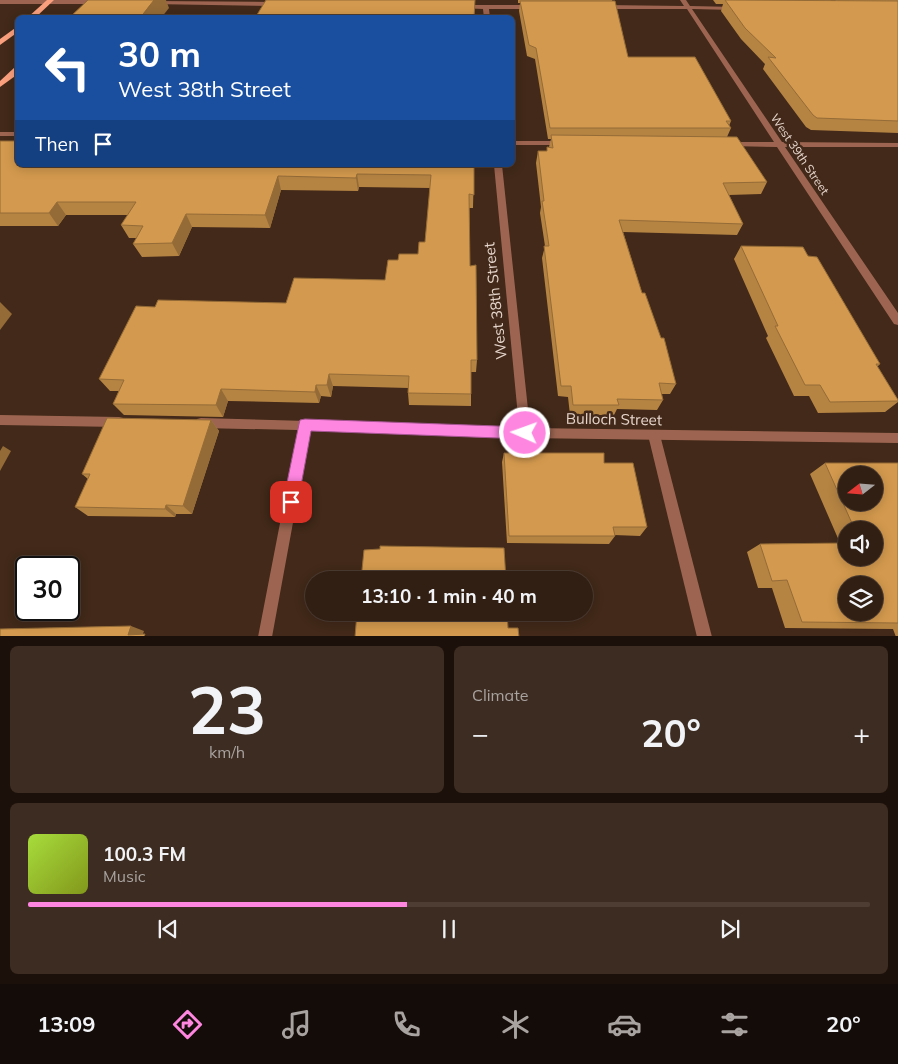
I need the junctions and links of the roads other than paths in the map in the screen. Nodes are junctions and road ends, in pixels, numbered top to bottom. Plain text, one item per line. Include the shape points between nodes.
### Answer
1 (534, 0) edge
2 (683, 0) edge
3 (50, 1) edge
4 (88, 1) edge
5 (0, 2) edge
6 (103, 2) edge
7 (228, 2) edge
8 (150, 3) edge
9 (285, 4) edge
10 (458, 7) edge
11 (486, 7) junction
12 (593, 7) edge
13 (688, 8) junction
14 (745, 8) edge
15 (76, 12) edge
16 (34, 15) edge
17 (487, 15) edge
18 (15, 30) edge
19 (0, 43) edge
20 (15, 72) edge
21 (0, 85) edge
22 (0, 134) edge
23 (15, 134) edge
24 (515, 143) edge
25 (572, 143) edge
26 (720, 144) edge
27 (780, 144) junction
28 (898, 145) edge
29 (498, 167) edge
30 (898, 321) edge
31 (0, 420) edge
32 (128, 422) edge
33 (187, 423) edge
34 (305, 424) junction
35 (525, 433) junction
36 (654, 435) junction
37 (898, 438) edge
38 (265, 636) edge
39 (705, 636) edge

1 - 11 street via 536,7
2 - 13 street, West 39th Street
3 - 4 street
3 - 5 street
3 - 16 main road
4 - 6 street
4 - 15 main road
7 - 8 street
7 - 9 street
10 - 11 street
11 - 17 street
12 - 13 street
13 - 14 street
13 - 27 street, West 39th Street
18 - 19 main road
20 - 21 main road
22 - 23 street
24 - 25 street
26 - 27 street
27 - 28 street
27 - 30 street, West 39th Street
29 - 35 street, West 38th Street
31 - 32 street
33 - 34 street, Bulloch Street
34 - 35 street, Bulloch Street
34 - 38 street
35 - 36 street, Bulloch Street
36 - 37 street, Bulloch Street
36 - 39 street

